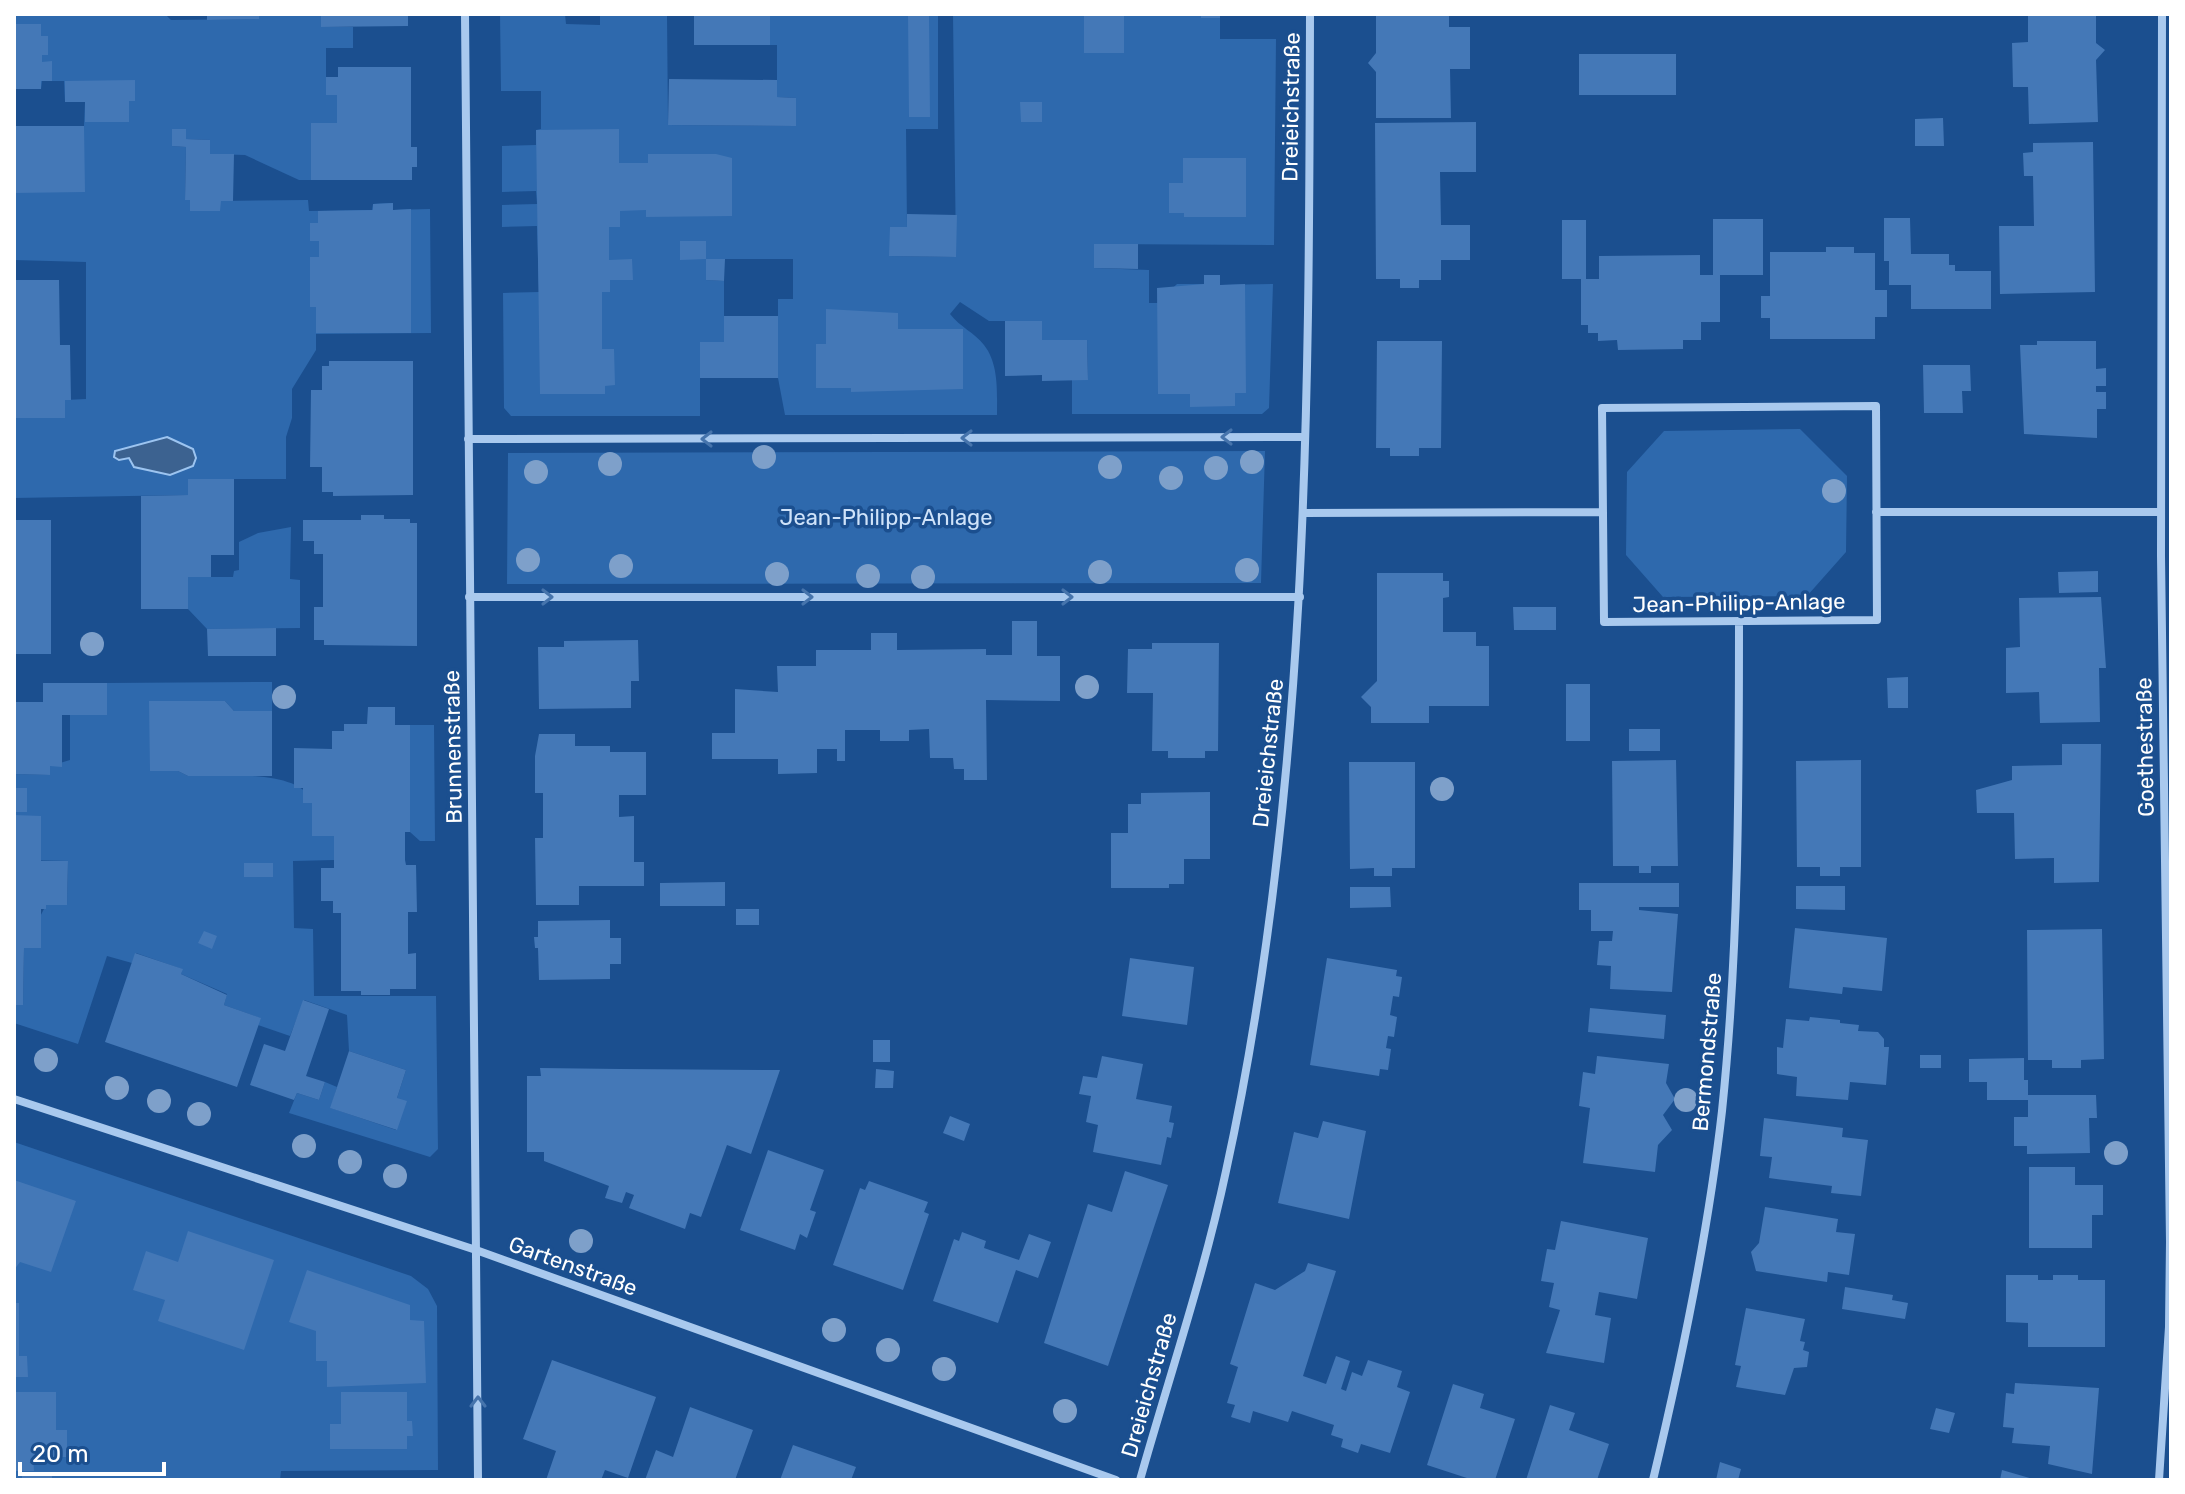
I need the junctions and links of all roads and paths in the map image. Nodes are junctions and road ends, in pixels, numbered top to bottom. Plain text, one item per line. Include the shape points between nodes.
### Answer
1 (465, 14) edge
2 (1310, 14) edge
3 (2162, 14) edge
4 (1305, 437) junction
5 (468, 439) junction
6 (1603, 512) junction
7 (1876, 512) junction
8 (2161, 512) junction
9 (1303, 513) junction
10 (469, 597) junction
11 (1300, 597) junction
12 (1739, 621) junction
13 (14, 1099) edge
14 (476, 1250) junction
15 (478, 1480) edge
16 (1116, 1480) edge
17 (1140, 1480) edge
18 (1653, 1480) edge
19 (2159, 1480) edge

1 - 5 street, Brunnenstraße
2 - 4 street, Dreieichstraße
3 - 8 street, Goethestraße
4 -> 5 street
4 - 9 street, Dreieichstraße
5 - 10 street, Brunnenstraße
6 - 7 street, Jean-Philipp-Anlage via 1602,408 1876,406
6 - 9 street
6 - 12 street, Jean-Philipp-Anlage via 1604,622
7 - 8 street
7 - 12 street, Jean-Philipp-Anlage via 1877,620
8 - 19 street, Goethestraße via 2170,1256
9 - 11 street, Dreieichstraße
10 -> 11 street
10 - 14 street, Brunnenstraße
11 - 17 street, Dreieichstraße via 1272,888 1241,1096 1219,1202
12 - 18 street, Bermondstraße via 1738,880 1721,1112 1699,1267
13 - 14 street, Gartenstraße
15 -> 14 street, Brunnenstraße
14 - 16 street, Gartenstraße

